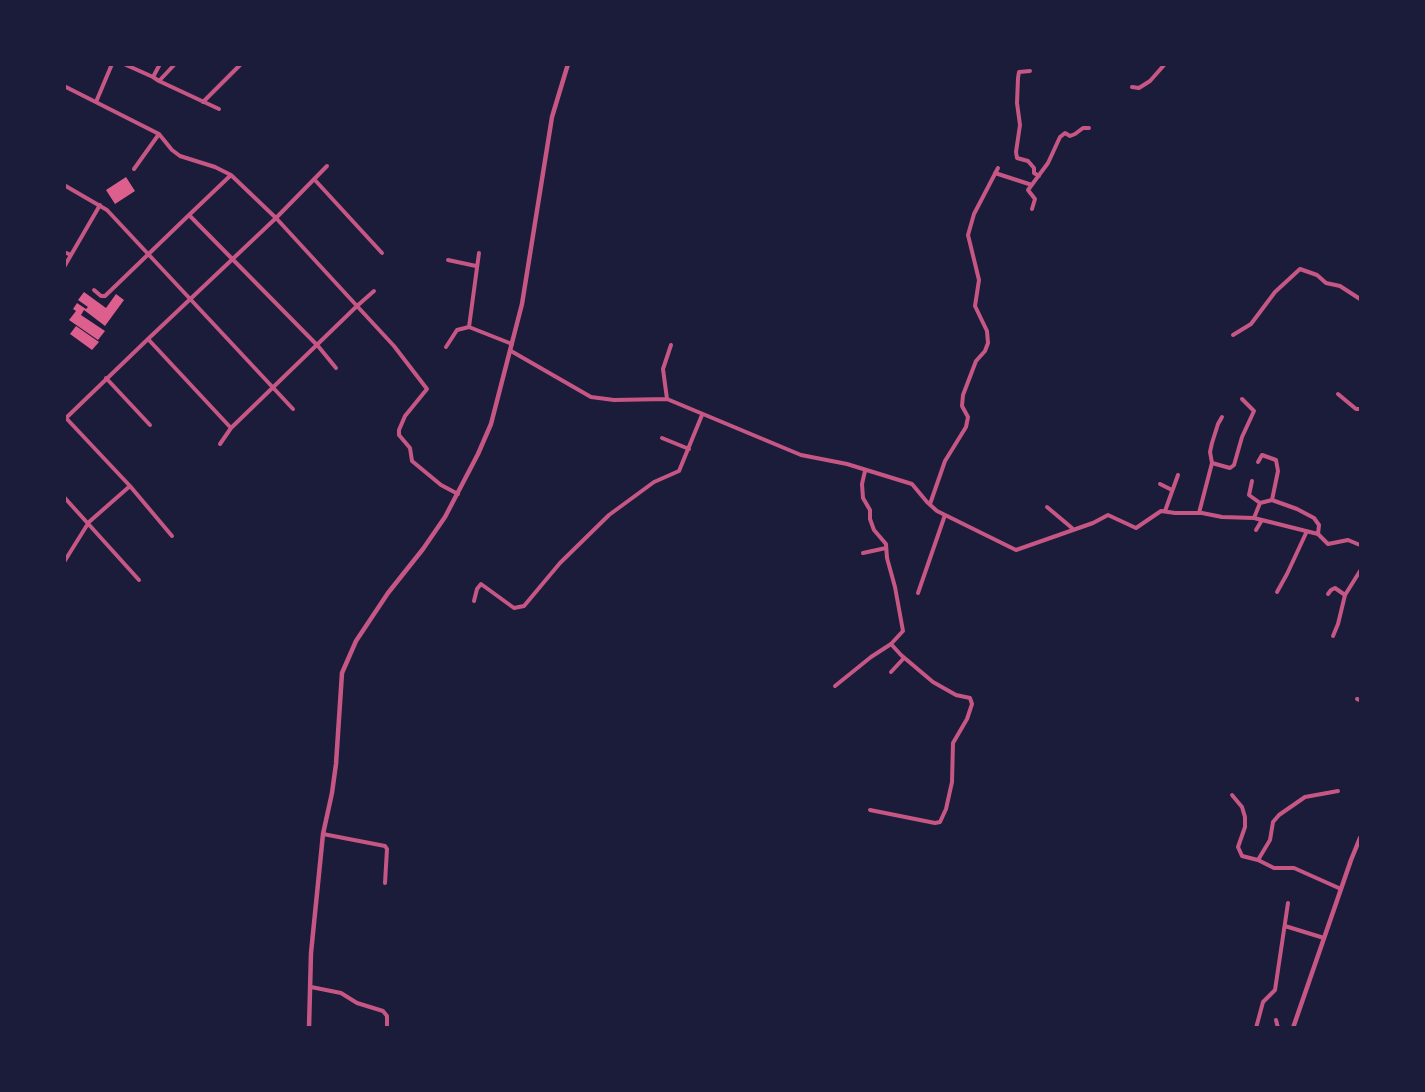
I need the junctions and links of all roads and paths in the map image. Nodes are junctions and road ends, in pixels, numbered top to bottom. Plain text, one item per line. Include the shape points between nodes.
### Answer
1 (112, 64) edge
2 (124, 64) edge
3 (160, 64) edge
4 (175, 64) edge
5 (241, 64) edge
6 (568, 64) edge
7 (1165, 64) edge
8 (1030, 71) dead end
9 (153, 77) junction
10 (159, 81) junction
11 (64, 86) edge
12 (1132, 87) dead end
13 (96, 102) junction
14 (203, 102) junction
15 (219, 109) dead end
16 (1089, 128) dead end
17 (159, 134) junction
18 (327, 166) dead end
19 (134, 169) dead end
20 (231, 175) junction
21 (1039, 176) junction
22 (314, 179) junction
23 (64, 184) edge
24 (1032, 185) junction
25 (100, 205) junction
26 (1032, 209) dead end
27 (189, 215) junction
28 (276, 218) junction
29 (64, 252) edge
30 (382, 253) dead end
31 (479, 253) dead end
32 (149, 254) junction
33 (71, 255) junction
34 (233, 258) junction
35 (448, 260) dead end
36 (476, 266) junction
37 (64, 267) edge
38 (94, 290) dead end
39 (374, 291) dead end
40 (190, 297) junction
41 (1360, 299) edge
42 (357, 306) junction
43 (469, 327) junction
44 (1233, 335) dead end
45 (148, 339) junction
46 (512, 344) junction
47 (671, 345) dead end
48 (318, 346) junction
49 (446, 347) dead end
50 (511, 351) junction
51 (336, 368) dead end
52 (106, 378) junction
53 (274, 386) junction
54 (1338, 394) dead end
55 (667, 399) junction
56 (1242, 399) dead end
57 (293, 409) dead end
58 (1360, 409) edge
59 (702, 415) junction
60 (65, 417) edge
61 (1222, 417) dead end
62 (150, 425) dead end
63 (231, 428) junction
64 (662, 438) dead end
65 (220, 444) dead end
66 (689, 449) junction
67 (1258, 462) dead end
68 (1212, 463) junction
69 (865, 471) junction
70 (1178, 475) dead end
71 (1252, 481) dead end
72 (1160, 484) dead end
73 (130, 486) junction
74 (1172, 490) junction
75 (458, 494) junction
76 (64, 497) edge
77 (1272, 500) junction
78 (1260, 503) junction
79 (930, 504) junction
80 (1047, 507) dead end
81 (1165, 511) junction
82 (1199, 513) junction
83 (945, 515) junction
84 (1254, 518) junction
85 (1262, 520) junction
86 (88, 522) junction
87 (1073, 529) junction
88 (1256, 530) dead end
89 (1307, 531) junction
90 (1318, 534) junction
91 (172, 536) dead end
92 (1360, 545) edge
93 (886, 548) junction
94 (862, 553) dead end
95 (64, 562) edge
96 (1360, 571) edge
97 (139, 580) dead end
98 (1277, 592) dead end
99 (918, 593) dead end
100 (1329, 594) dead end
101 (1345, 595) junction
102 (474, 601) dead end
103 (1333, 636) dead end
104 (891, 644) junction
105 (904, 658) junction
106 (891, 672) dead end
107 (835, 686) dead end
108 (1338, 791) dead end
109 (1232, 795) dead end
110 (870, 810) dead end
111 (323, 834) junction
112 (1360, 838) edge
113 (1258, 860) junction
114 (385, 883) dead end
115 (1341, 889) junction
116 (1288, 903) dead end
117 (1285, 926) junction
118 (1324, 938) junction
119 (311, 987) junction
120 (1276, 1020) dead end
121 (309, 1028) edge
122 (387, 1028) edge
123 (1256, 1028) edge
124 (1278, 1028) edge
125 (1293, 1028) edge

1 - 13 street
2 - 9 street
3 - 9 street
4 - 10 street
5 - 14 street
6 - 46 street via 552,117
7 - 12 street via 1150,81 1139,88
8 - 21 street via 1019,72 1016,152 1017,158 1028,161
9 - 10 street
10 - 14 street
11 - 13 street
13 - 17 street
14 - 15 street
16 - 21 street via 1060,137
17 - 19 street
17 - 20 street via 180,156
18 - 22 street
20 - 27 street
20 - 28 street
21 - 24 street
22 - 28 street
22 - 30 street
23 - 25 street
24 - 26 street
24 - 79 street via 997,171 971,221 968,235 979,280 975,306 987,331 988,343 976,361 963,395 966,427 945,461
25 - 32 street
25 - 33 street
27 - 32 street
27 - 34 street
28 - 34 street
28 - 42 street
29 - 33 street
31 - 36 street
32 - 38 street via 105,296
32 - 40 street
33 - 37 street
34 - 40 street
34 - 48 street
35 - 36 street
36 - 43 street
39 - 42 street
40 - 45 street
40 - 53 street
41 - 44 street via 1300,269 1269,298 1251,324
42 - 48 street
42 - 75 street via 427,389 399,430 410,448 411,460
43 - 46 street
43 - 49 street via 457,330
45 - 52 street
45 - 63 street
46 - 50 street
47 - 55 street via 663,369
48 - 51 street
48 - 53 street
50 - 55 street via 591,397
50 - 75 street via 489,430
52 - 60 street
52 - 62 street
53 - 57 street
53 - 63 street
54 - 58 street
55 - 59 street
56 - 68 street via 1254,411 1234,465 1230,468
59 - 66 street
59 - 69 street via 801,455
60 - 73 street
61 - 68 street via 1210,452
63 - 65 street
64 - 66 street
66 - 102 street via 679,471 654,482 601,522 524,606 514,608 483,584
67 - 77 street via 1262,454 1276,460 1278,471
68 - 82 street
69 - 79 street via 912,484
69 - 93 street via 862,498 870,510 874,530
70 - 74 street
71 - 78 street via 1249,495
72 - 74 street
73 - 86 street
73 - 91 street
74 - 81 street
75 - 111 street via 437,530 356,641 346,662 340,684 336,764
76 - 86 street
77 - 78 street
77 - 90 street via 1314,518 1319,525
78 - 84 street
79 - 83 street
80 - 87 street
81 - 82 street
81 - 87 street via 1136,528 1107,515
82 - 84 street
83 - 87 street via 1016,550
83 - 99 street
84 - 85 street
85 - 88 street
85 - 89 street
86 - 95 street
86 - 97 street
89 - 90 street
89 - 98 street
90 - 92 street via 1328,544 1348,540
93 - 94 street
93 - 104 street via 903,627 902,634
96 - 101 street
100 - 101 street via 1335,588
101 - 103 street
104 - 105 street
104 - 107 street
105 - 106 street
105 - 110 street via 943,689 970,699 971,710 953,743 952,782 940,822
108 - 113 street via 1305,797 1279,815
109 - 113 street via 1245,817 1239,851 1245,858
111 - 114 street via 385,846
111 - 119 street
112 - 115 street
113 - 115 street via 1274,868 1294,868
115 - 118 street
116 - 117 street
117 - 118 street
117 - 123 street via 1275,990 1263,1002
118 - 125 street
119 - 121 street
119 - 122 street via 341,993 366,1007 383,1011
120 - 124 street

